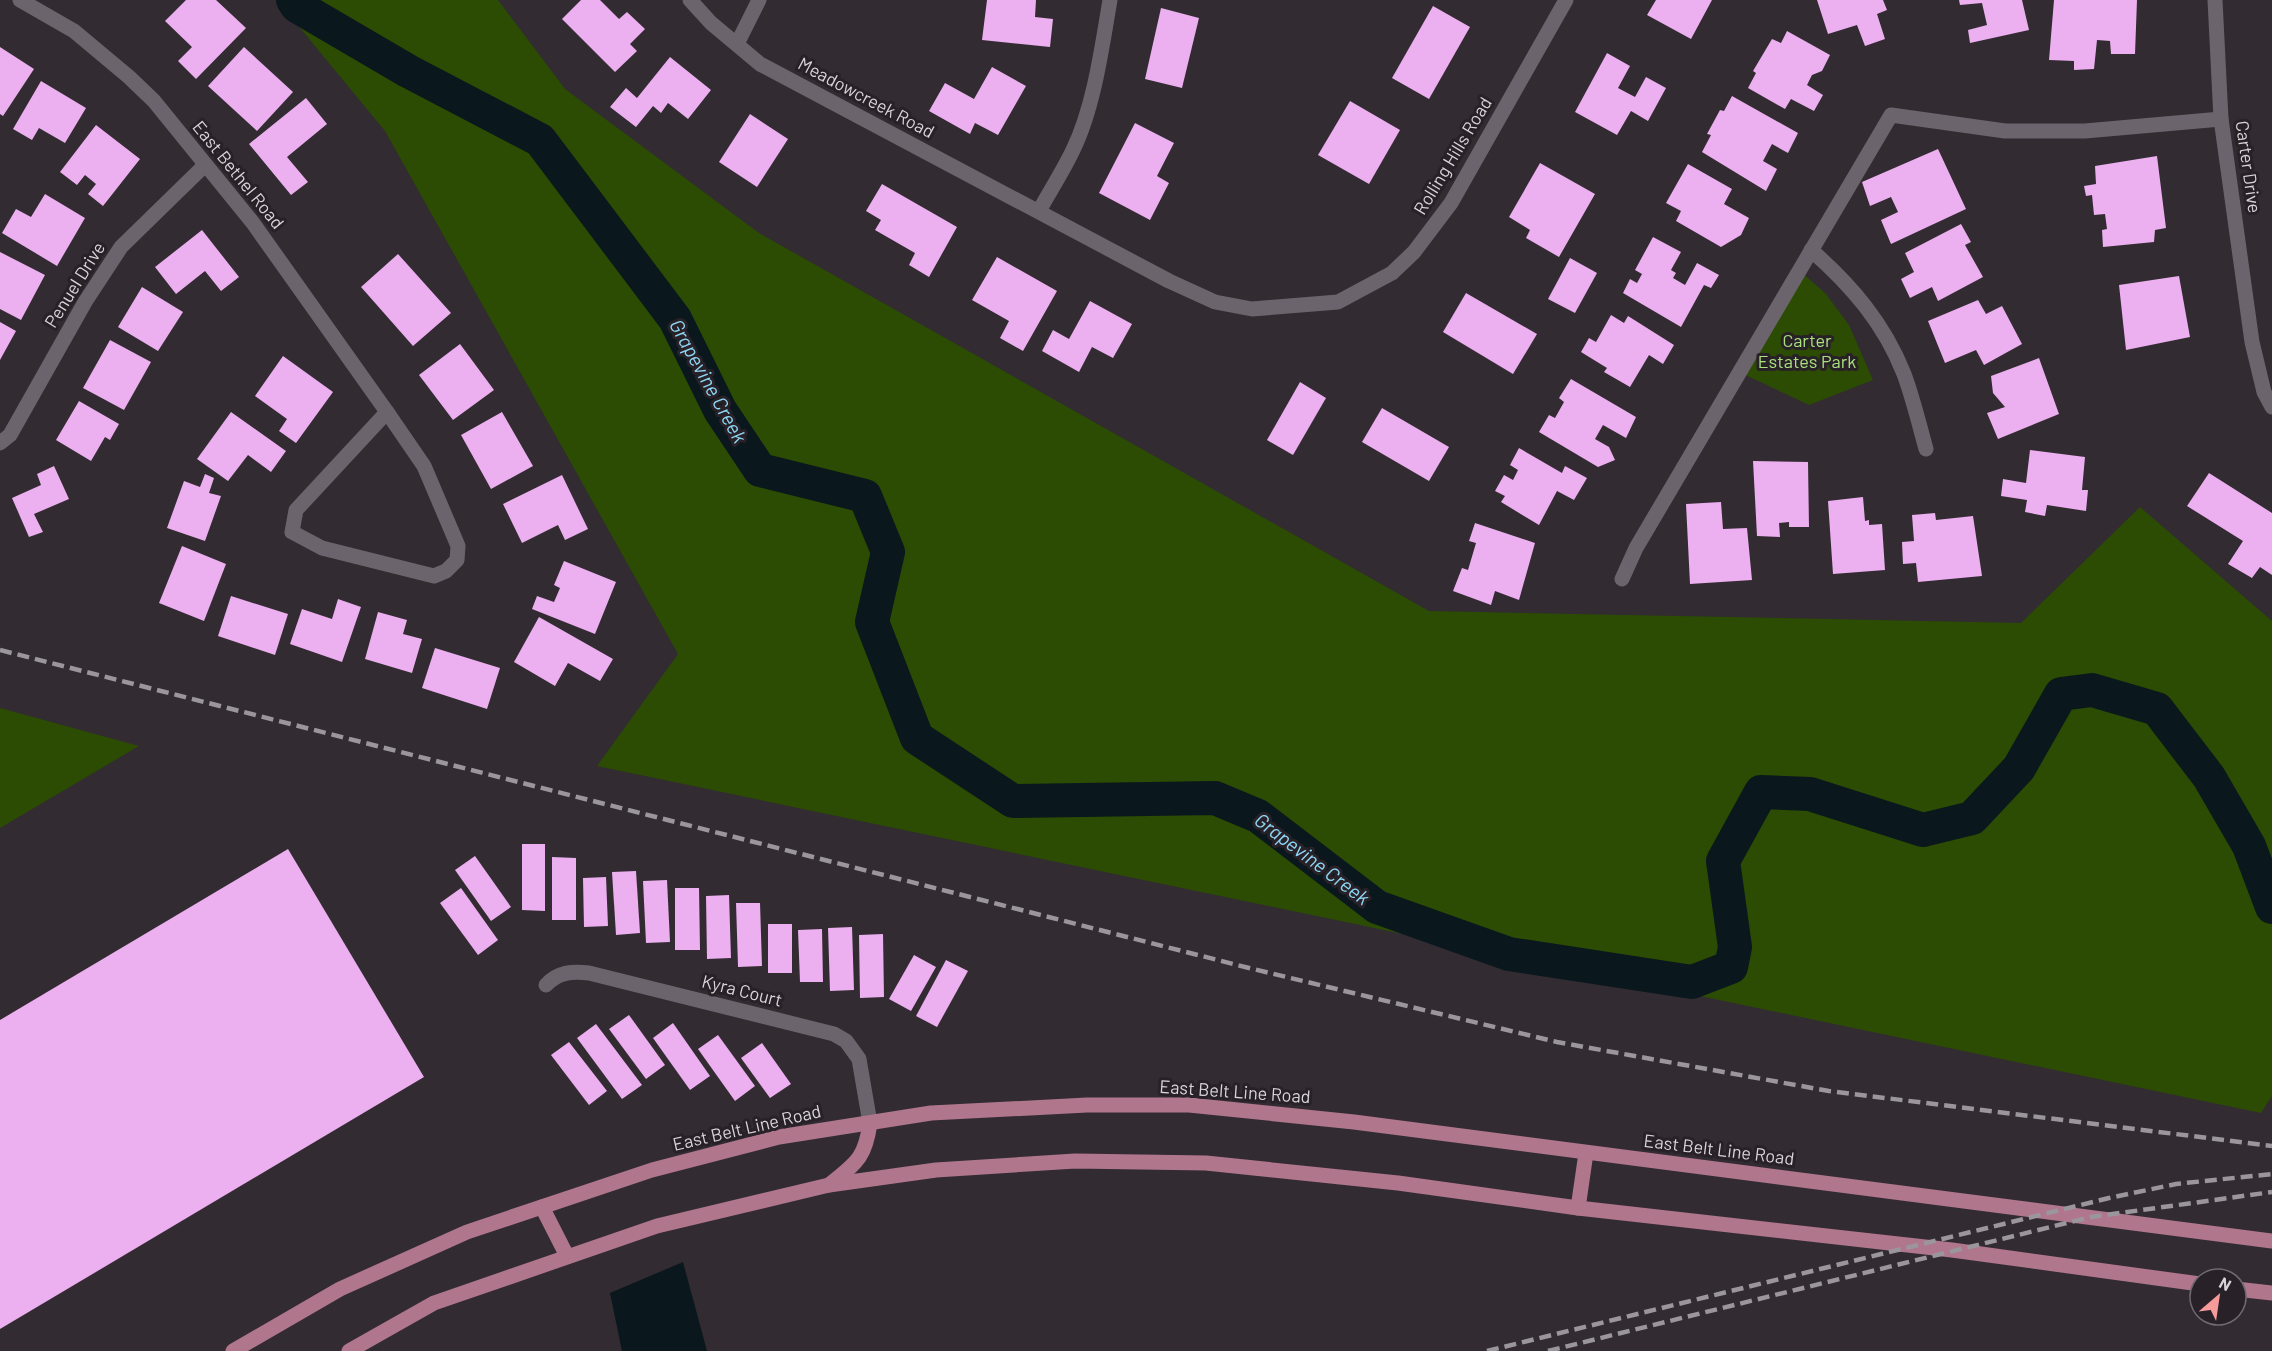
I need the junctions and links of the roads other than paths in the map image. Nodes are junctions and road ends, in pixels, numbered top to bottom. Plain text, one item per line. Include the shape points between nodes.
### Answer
1 (20, 0) edge
2 (690, 0) edge
3 (759, 0) edge
4 (1110, 0) edge
5 (1566, 0) edge
6 (2216, 0) edge
7 (737, 44) junction
8 (2221, 118) junction
9 (205, 165) junction
10 (1039, 211) junction
11 (1811, 250) junction
12 (2272, 407) edge
13 (387, 412) junction
14 (0, 443) edge
15 (1926, 449) dead end
16 (1622, 579) dead end
17 (546, 985) dead end
18 (870, 1123) junction
19 (1586, 1153) junction
20 (829, 1185) junction
21 (542, 1207) junction
22 (1578, 1208) junction
23 (2272, 1241) edge
24 (567, 1256) junction
25 (2188, 1282) edge
26 (2248, 1290) edge
27 (2272, 1293) edge
28 (233, 1351) edge
29 (349, 1351) edge

1 - 9 street, East Bethel Road via 74,31 129,77 154,101
2 - 7 street, Meadowcreek Road
3 - 7 street
4 - 10 street via 1086,114 1074,149
5 - 10 street, Rolling Hills Road via 1451,203 1414,252 1392,273 1338,302 1252,309 1215,302
6 - 8 street, Carter Drive
7 - 10 street, Meadowcreek Road via 760,64
8 - 11 street via 2085,131 2005,131 1891,115
8 - 12 street, Carter Drive via 2252,342 2264,392
9 - 13 street, East Bethel Road via 253,223
9 - 14 street, Penuel Drive via 121,247 85,302 10,435
11 - 15 street via 1841,276 1882,329 1904,374
11 - 16 street via 1636,548
13 - 13 street, East Bethel Road via 424,466 458,546 457,560 434,576 322,548 292,532 296,510
17 - 18 street, Kyra Court via 563,974 589,973 834,1034 846,1041 859,1059
18 - 19 main road, East Belt Line Road via 931,1113 1087,1105 1189,1106 1354,1122
18 - 20 main road via 867,1146
18 - 21 main road, East Belt Line Road via 779,1137 675,1164
19 - 22 main road
19 - 23 main road, East Belt Line Road
20 - 22 main road via 936,1170 1075,1161 1206,1163 1398,1183
20 - 24 main road via 657,1226
21 - 24 main road
21 - 28 main road, East Belt Line Road via 467,1232 340,1289
22 - 25 main road via 1952,1250
24 - 29 main road via 434,1303
26 - 27 main road

